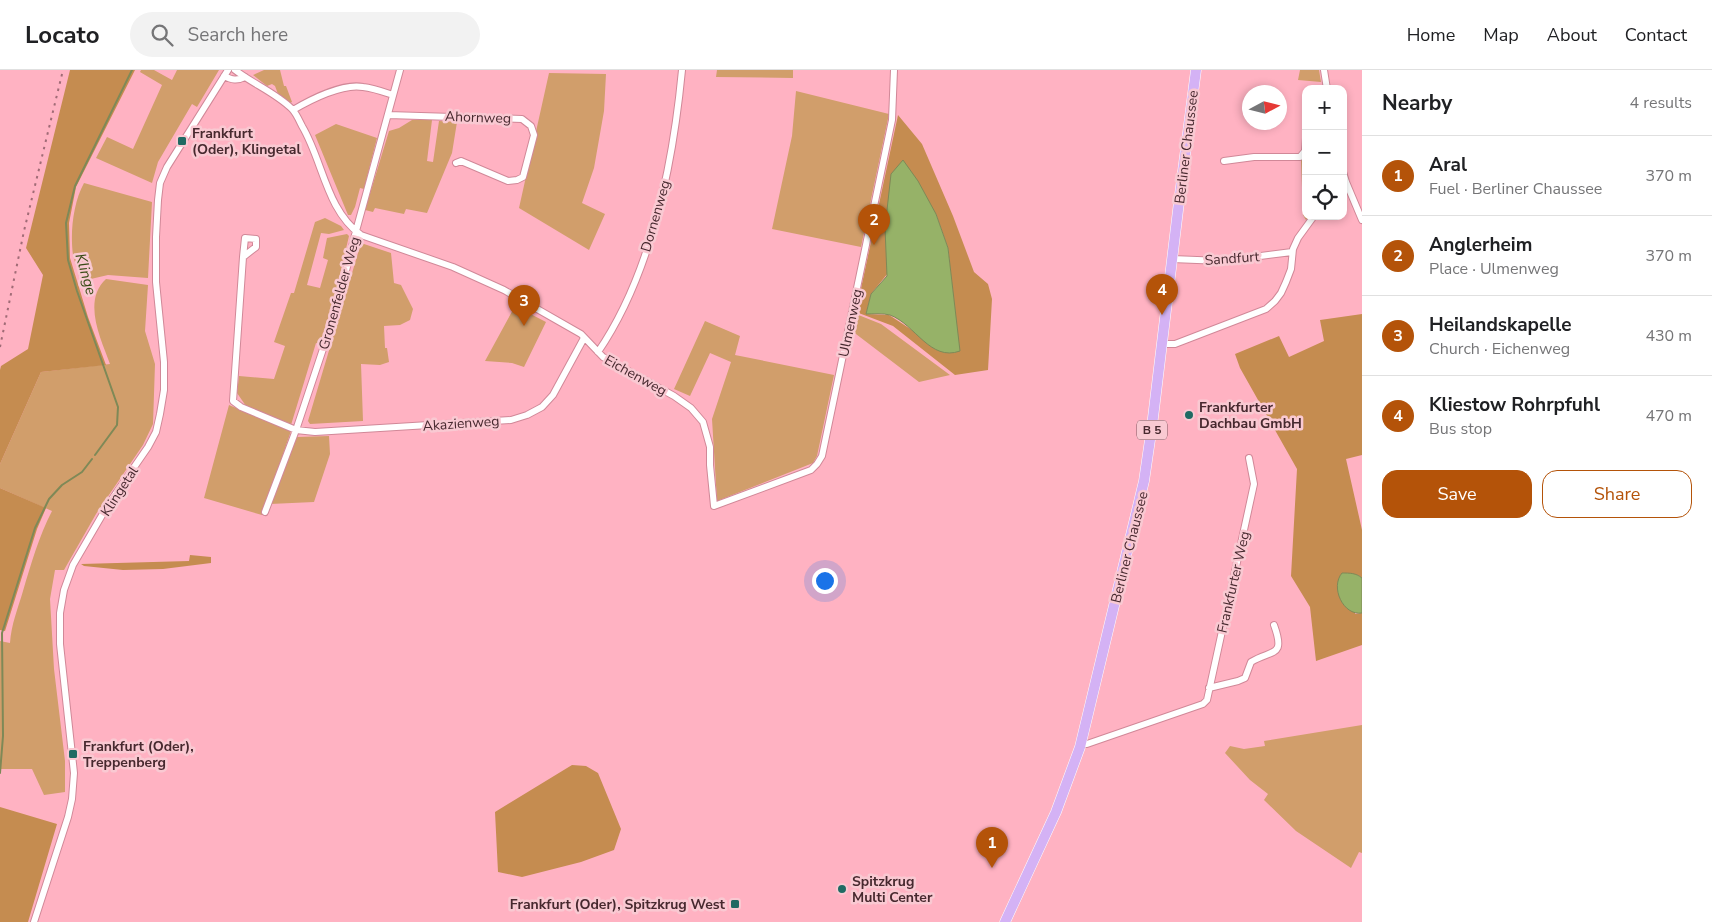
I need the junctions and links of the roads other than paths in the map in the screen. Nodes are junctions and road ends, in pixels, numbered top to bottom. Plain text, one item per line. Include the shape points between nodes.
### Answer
1 (236, 70) edge
2 (400, 70) edge
3 (682, 70) edge
4 (894, 70) edge
5 (1196, 70) edge
6 (1324, 70) edge
7 (226, 73) edge
8 (245, 77) junction
9 (1326, 85) edge
10 (394, 95) junction
11 (293, 110) junction
12 (388, 116) junction
13 (1302, 154) edge
14 (1224, 161) dead end
15 (456, 163) dead end
16 (1347, 189) edge
17 (1311, 220) edge
18 (1362, 220) edge
19 (356, 232) junction
20 (1292, 252) junction
21 (243, 257) dead end
22 (1172, 259) junction
23 (584, 338) junction
24 (1162, 344) junction
25 (598, 352) junction
26 (296, 430) junction
27 (1249, 458) dead end
28 (714, 506) joint
29 (265, 512) dead end
30 (1274, 625) dead end
31 (1209, 688) junction
32 (1082, 745) junction
33 (34, 922) edge
34 (1005, 922) edge
35 (1010, 922) edge

1 - 8 street
2 - 10 street, Gronenfelder Weg
3 - 25 street, Dornenweg via 675,135 657,217 626,302
4 - 28 street, Ulmenweg via 892,120 822,456 811,470
5 - 22 main road, Berliner Chaussee / B 5
6 - 9 street
7 - 8 street via 231,80
7 - 33 street, Klingetal via 160,183 156,282 164,390 156,432 73,565 64,590 60,644 72,743 73,782 68,817
8 - 11 street
10 - 11 street via 362,86 351,87 313,99
10 - 12 street, Gronenfelder Weg
11 - 19 street via 311,140 340,212
12 - 15 street, Ahornweg via 522,119 531,126 534,135 523,177 518,180 508,180 462,161
12 - 19 street, Gronenfelder Weg
13 - 14 street
16 - 18 street
17 - 20 street
19 - 23 street, Eichenweg via 453,267 504,290
19 - 26 street, Gronenfelder Weg via 336,310
20 - 22 street, Sandfurt via 1222,260
20 - 24 street via 1291,269 1281,293 1266,309 1175,344
21 - 26 street via 233,401
22 - 24 main road, Berliner Chaussee / B 5
23 - 25 street, Eichenweg
23 - 26 street, Akazienweg via 553,395 528,415 511,420 456,424 314,432
24 - 32 main road, Berliner Chaussee / B 5 via 1144,481
25 - 28 street, Eichenweg via 674,396 704,422 710,447
26 - 29 street, Gronenfelder Weg
27 - 31 street, Frankfurter Weg via 1253,490
30 - 31 street via 1279,638 1276,651 1251,662 1245,678 1238,682
31 - 32 street, Frankfurter Weg via 1203,704
32 - 34 main road, Berliner Chaussee / B 5 via 1055,814
32 - 35 main road, Berliner Chaussee / B 5 via 1072,788

